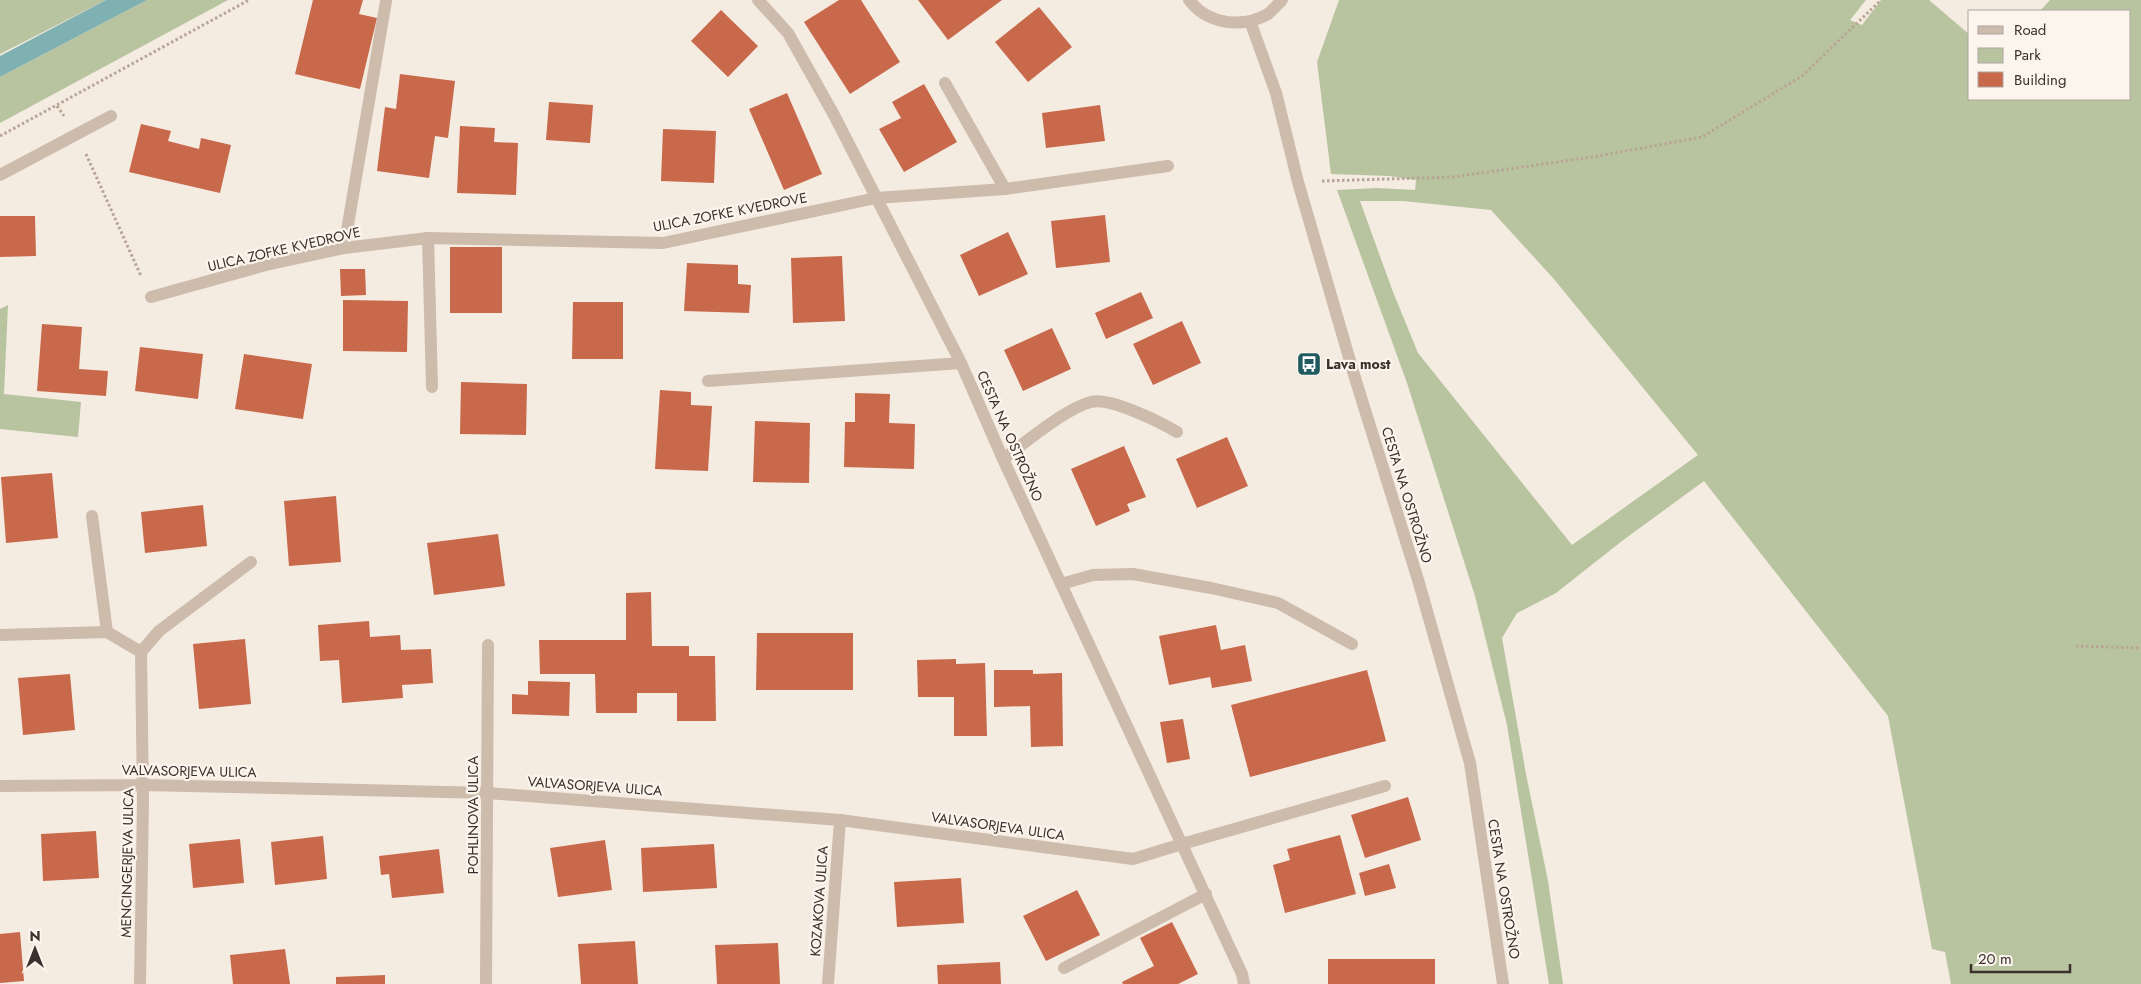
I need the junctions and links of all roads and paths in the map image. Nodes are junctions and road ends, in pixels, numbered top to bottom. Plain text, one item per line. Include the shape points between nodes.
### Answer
1 (249, 0) edge
2 (758, 0) edge
3 (1189, 0) edge
4 (1282, 0) edge
5 (1881, 0) edge
6 (386, 1) edge
7 (1250, 22) junction
8 (945, 83) dead end
9 (111, 116) dead end
10 (75, 135) junction
11 (0, 136) edge
12 (1168, 166) dead end
13 (0, 175) edge
14 (1298, 182) junction
15 (1005, 189) junction
16 (876, 198) junction
17 (428, 238) junction
18 (344, 248) junction
19 (151, 297) joint
20 (961, 363) junction
21 (708, 381) dead end
22 (432, 388) dead end
23 (1177, 432) dead end
24 (1003, 459) junction
25 (92, 516) dead end
26 (251, 562) dead end
27 (1061, 584) junction
28 (107, 632) junction
29 (0, 635) edge
30 (1352, 644) dead end
31 (488, 645) dead end
32 (2076, 646) dead end
33 (2141, 648) edge
34 (142, 652) junction
35 (143, 785) junction
36 (0, 786) edge
37 (1385, 786) dead end
38 (488, 793) junction
39 (840, 820) junction
40 (1182, 844) junction
41 (1206, 894) junction
42 (1064, 968) dead end
43 (140, 984) edge
44 (486, 984) edge
45 (828, 984) edge
46 (1244, 984) edge
47 (1503, 984) edge

1 - 11 path
2 - 16 street, CESTA NA OSTROŽNO via 788,32
3 - 7 street via 1210,18 1229,23
4 - 7 street via 1268,13
5 - 14 path via 1802,76 1702,137 1453,177
6 - 18 street
7 - 14 street, CESTA NA OSTROŽNO via 1276,93
8 - 15 street
9 - 10 street
10 - 13 street
10 - 19 path
12 - 15 street, ULICA ZOFKE KVEDROVE
14 - 47 street, CESTA NA OSTROŽNO via 1470,763
15 - 16 street, ULICA ZOFKE KVEDROVE
16 - 17 street, ULICA ZOFKE KVEDROVE via 663,243
16 - 20 street, CESTA NA OSTROŽNO
17 - 18 street, ULICA ZOFKE KVEDROVE
17 - 22 street
18 - 19 street, ULICA ZOFKE KVEDROVE
20 - 21 street, CESTA NA OSTROŽNO
20 - 24 street, CESTA NA OSTROŽNO
23 - 24 street via 1148,416 1092,401 1075,408
24 - 27 street, CESTA NA OSTROŽNO
25 - 28 street
26 - 34 street via 160,631
27 - 30 street via 1093,575 1133,574 1211,588 1278,603
27 - 40 street, CESTA NA OSTROŽNO
28 - 29 street
28 - 34 street
31 - 38 street, POHLINOVA ULICA
32 - 33 path
34 - 35 street, MENCINGERJEVA ULICA
35 - 36 street, VALVASORJEVA ULICA
35 - 38 street, VALVASORJEVA ULICA
35 - 43 street, MENCINGERJEVA ULICA
37 - 40 street, VALVASORJEVA ULICA
38 - 39 street, VALVASORJEVA ULICA
38 - 44 street, POHLINOVA ULICA
39 - 40 street, VALVASORJEVA ULICA via 1132,859
39 - 45 street, KOZAKOVA ULICA
40 - 41 street, CESTA NA OSTROŽNO
41 - 42 street
41 - 46 street, CESTA NA OSTROŽNO

